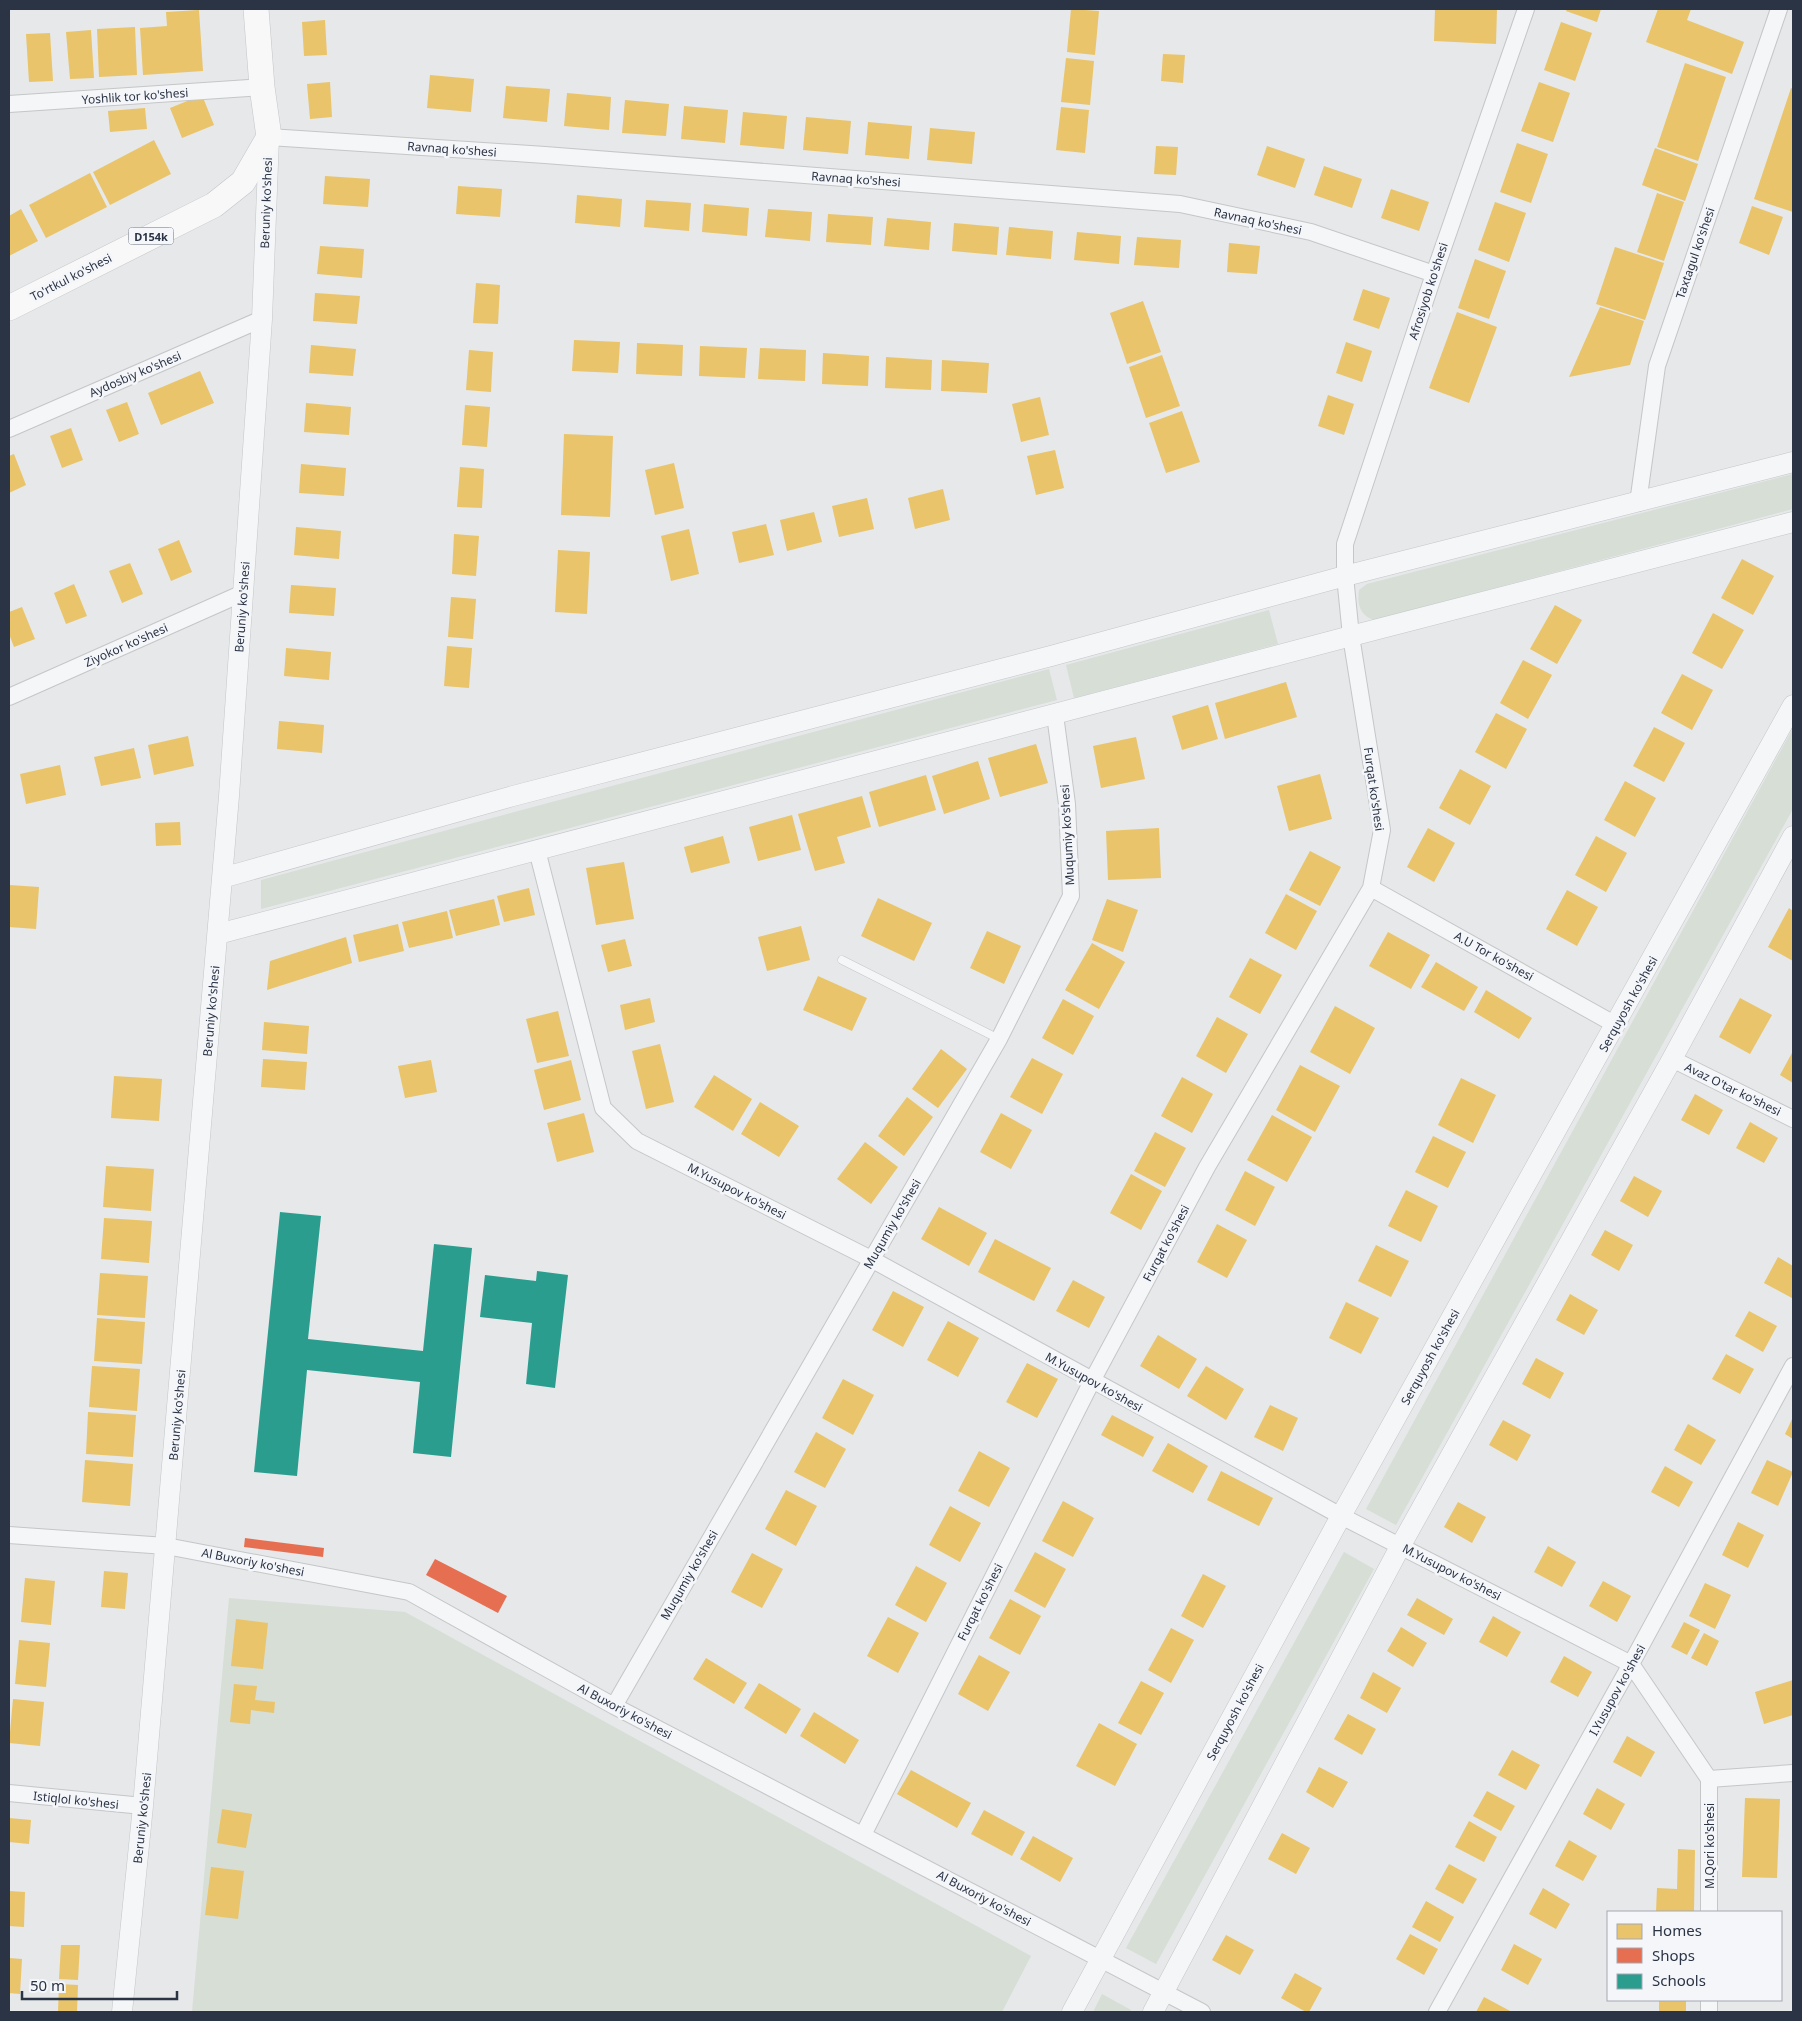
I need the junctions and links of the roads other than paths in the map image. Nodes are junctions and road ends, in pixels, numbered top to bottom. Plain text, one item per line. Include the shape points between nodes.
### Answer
1 (256, 9) edge
2 (1526, 9) edge
3 (1779, 9) edge
4 (262, 87) junction
5 (9, 104) edge
6 (269, 137) junction
7 (1434, 274) junction
8 (9, 308) edge
9 (262, 319) junction
10 (9, 428) edge
11 (1793, 462) edge
12 (1638, 503) junction
13 (1793, 522) edge
14 (1345, 576) junction
15 (243, 593) junction
16 (1351, 636) junction
17 (9, 697) edge
18 (1793, 705) edge
19 (1055, 715) junction
20 (1793, 836) edge
21 (537, 850) junction
22 (222, 878) junction
23 (1371, 888) junction
24 (218, 934) junction
25 (842, 960) dead end
26 (1616, 1025) junction
27 (999, 1039) junction
28 (1672, 1058) junction
29 (1793, 1119) edge
30 (872, 1259) junction
31 (1793, 1366) edge
32 (1092, 1381) junction
33 (1341, 1516) junction
34 (9, 1535) edge
35 (1401, 1545) junction
36 (166, 1546) junction
37 (1631, 1664) junction
38 (614, 1706) junction
39 (1793, 1773) edge
40 (1709, 1779) junction
41 (9, 1793) edge
42 (143, 1806) junction
43 (863, 1835) junction
44 (1709, 1911) edge
45 (1101, 1959) junction
46 (1165, 1992) junction
47 (122, 2012) edge
48 (1072, 2012) edge
49 (1153, 2012) edge
50 (1202, 2012) edge
51 (1437, 2012) edge

1 - 4 main road, Beruniy ko'shesi
2 - 7 street, Afrosiyob ko'shesi
3 - 12 street, Taxtagul ko'shesi via 1657,366
4 - 5 street, Yoshlik tor ko'shesi
4 - 6 main road, Beruniy ko'shesi
6 - 7 street, Ravnaq ko'shesi via 1180,204 1311,232
6 - 8 main road, To'rtkul ko'shesi / D154k via 243,182 214,205
6 - 9 street, Beruniy ko'shesi
7 - 14 street, Afrosiyob ko'shesi via 1345,544
9 - 10 street, Aydosbiy ko'shesi
9 - 15 street, Beruniy ko'shesi
11 - 12 street
12 - 14 street
13 - 16 street
14 - 16 street, Afrosiyob ko'shesi
14 - 22 street via 1061,654 513,796
15 - 17 street, Ziyokor ko'shesi
15 - 22 street, Beruniy ko'shesi
16 - 19 street
16 - 23 street, Furqat ko'shesi via 1382,830
18 - 26 street, Serquyosh ko'shesi
19 - 21 street
19 - 27 street, Muqumiy ko'shesi via 1067,804 1071,896
20 - 28 street
21 - 24 street
21 - 30 street, M.Yusupov ko'shesi via 604,1108 637,1141
22 - 24 street, Beruniy ko'shesi
23 - 26 street, A.U Tor ko'shesi
23 - 32 street, Furqat ko'shesi via 1207,1167
24 - 36 street, Beruniy ko'shesi
25 - 27 lane
26 - 33 street, Serquyosh ko'shesi
27 - 30 street, Muqumiy ko'shesi
28 - 29 street, Avaz O'tar ko'shesi
28 - 35 street
30 - 32 street, M.Yusupov ko'shesi
30 - 38 street, Muqumiy ko'shesi
31 - 37 street, I.Yusupov ko'shesi
32 - 33 street, M.Yusupov ko'shesi
32 - 43 street, Furqat ko'shesi
33 - 35 street, M.Yusupov ko'shesi
33 - 45 street, Serquyosh ko'shesi
34 - 36 street, Al Buxoriy ko'shesi
35 - 37 street, M.Yusupov ko'shesi
35 - 46 street
36 - 38 street, Al Buxoriy ko'shesi via 409,1592
36 - 42 street, Beruniy ko'shesi
37 - 40 street, M.Yusupov ko'shesi
37 - 51 street, I.Yusupov ko'shesi
38 - 43 street, Al Buxoriy ko'shesi
39 - 40 street
40 - 44 street, M.Qori ko'shesi
41 - 42 street, Istiqlol ko'shesi
42 - 47 street, Beruniy ko'shesi
43 - 45 street, Al Buxoriy ko'shesi
45 - 46 street, Al Buxoriy ko'shesi
45 - 48 street, Serquyosh ko'shesi
46 - 49 street
46 - 50 street, Al Buxoriy ko'shesi

